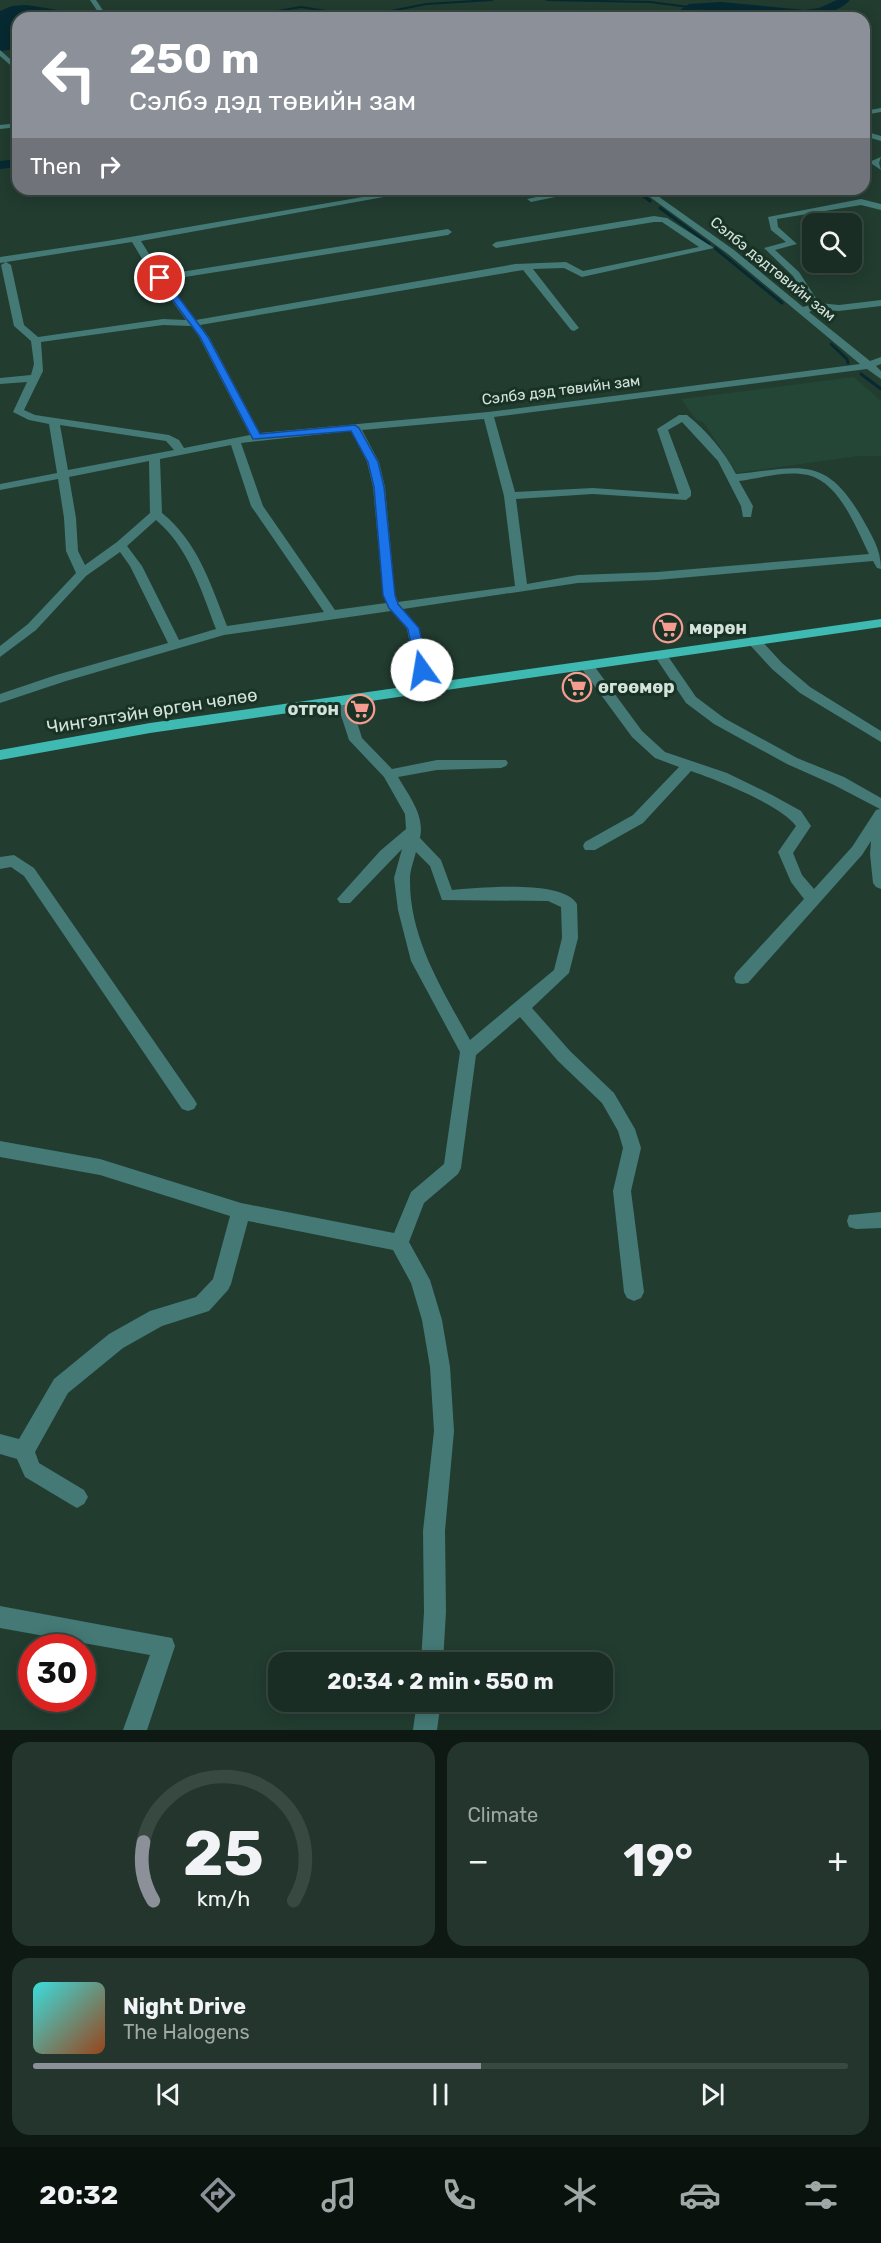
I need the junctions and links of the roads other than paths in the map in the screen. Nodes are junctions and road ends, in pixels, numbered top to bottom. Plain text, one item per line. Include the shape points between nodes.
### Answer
1 (881, 159) edge
2 (881, 168) edge
3 (389, 195) edge
4 (555, 195) edge
5 (651, 195) edge
6 (531, 199) dead end
7 (881, 207) edge
8 (448, 232) dead end
9 (135, 239) junction
10 (496, 245) dead end
11 (722, 245) junction
12 (706, 248) junction
13 (3, 262) edge
14 (526, 267) junction
15 (160, 278) junction
16 (881, 303) edge
17 (815, 306) junction
18 (802, 311) junction
19 (195, 323) junction
20 (574, 328) dead end
21 (36, 340) junction
22 (881, 360) edge
23 (868, 366) junction
24 (881, 376) edge
25 (34, 378) junction
26 (0, 381) edge
27 (675, 404) junction
28 (488, 415) junction
29 (54, 421) junction
30 (355, 428) junction
31 (256, 437) junction
32 (235, 441) junction
33 (181, 452) junction
34 (154, 458) junction
35 (63, 473) junction
36 (732, 478) junction
37 (0, 487) edge
38 (510, 496) junction
39 (156, 514) junction
40 (747, 515) dead end
41 (121, 545) junction
42 (879, 561) edge
43 (82, 573) junction
44 (521, 588) junction
45 (393, 605) junction
46 (331, 613) junction
47 (881, 623) edge
48 (224, 631) junction
49 (754, 641) junction
50 (175, 645) junction
51 (0, 653) edge
52 (660, 655) junction
53 (587, 666) junction
54 (422, 670) dead end
55 (0, 699) edge
56 (343, 700) junction
57 (881, 737) edge
58 (0, 755) edge
59 (501, 763) dead end
60 (689, 765) junction
61 (389, 774) junction
62 (881, 804) edge
63 (881, 814) edge
64 (881, 822) edge
65 (413, 835) junction
66 (590, 846) dead end
67 (0, 863) edge
68 (881, 883) edge
69 (345, 899) dead end
70 (813, 899) junction
71 (742, 978) dead end
72 (521, 1007) junction
73 (468, 1052) junction
74 (188, 1104) dead end
75 (0, 1149) edge
76 (241, 1211) junction
77 (881, 1220) edge
78 (856, 1221) dead end
79 (399, 1243) junction
80 (634, 1292) dead end
81 (0, 1444) edge
82 (24, 1451) junction
83 (77, 1497) dead end
84 (0, 1617) edge
85 (433, 1652) edge
86 (427, 1712) edge
87 (135, 1730) edge
88 (425, 1730) edge

1 - 2 street via 873,162
3 - 9 street
4 - 6 street
5 - 11 street, Сэлбэ дэдтөвийн зам
7 - 17 street via 861,202 772,217 774,228 793,244 768,248 795,270
8 - 15 street
9 - 13 street
9 - 15 street
10 - 12 street via 654,219 664,220
11 - 12 street
11 - 18 street, Сэлбэ дэдтөвийн зам
12 - 14 street via 582,274 566,265
13 - 21 street via 19,326
14 - 19 street
14 - 20 street
15 - 19 street
16 - 17 street via 839,308
17 - 18 street
18 - 23 street, Сэлбэ дэдтөвийн зам
19 - 21 street via 163,322
19 - 31 street
21 - 25 street via 39,364
22 - 23 street, Сэлбэ дэд төвийн зам
23 - 24 street, Сэлбэ дэдтөвийн зам
23 - 27 street, Сэлбэ дэд төвийн зам
25 - 26 street
25 - 29 street via 18,412
27 - 28 street, Сэлбэ дэд төвийн зам
27 - 36 street via 717,452
27 - 38 street via 662,429 685,491 682,498 593,491
28 - 30 street, Сэлбэ дэд төвийн зам
28 - 38 street
29 - 33 street via 169,438
29 - 35 street
30 - 31 street, Сэлбэ дэд төвийн зам
30 - 45 street via 373,462 379,487 386,572
31 - 32 street, Сэлбэ дэд төвийн зам
32 - 33 street, Сэлбэ дэд төвийн зам
32 - 46 street via 257,506
33 - 34 street, Сэлбэ дэд төвийн зам
34 - 35 street, Сэлбэ дэд төвийн зам
34 - 39 street
35 - 37 street, Сэлбэ дэд төвийн зам
35 - 43 street via 72,551
36 - 40 street via 747,506
36 - 42 street via 790,471 812,472 828,480 846,500
38 - 44 street
39 - 41 street
39 - 48 street via 174,528 188,547
41 - 43 street
41 - 50 street via 136,566
42 - 44 street via 578,579
43 - 51 street via 32,627
44 - 45 street
45 - 46 street
45 - 54 street via 413,628
46 - 48 street
47 - 49 main road, Чингэлтэйн өргөн чөлөө
48 - 50 street
49 - 52 main road, Чингэлтэйн өргөн чөлөө
49 - 57 street via 805,690
50 - 55 street
52 - 53 main road, Чингэлтэйн өргөн чөлөө
52 - 62 street via 691,700 719,721
53 - 56 main road, Чингэлтэйн өргөн чөлөө
53 - 60 street via 637,734 660,755
56 - 58 main road, Чингэлтэйн өргөн чөлөө via 106,734
56 - 61 street via 356,740
59 - 61 street via 437,765
60 - 66 street via 638,819
60 - 70 street via 722,777 796,815 804,826 785,852 796,878
61 - 65 street via 412,814
63 - 70 street via 857,851
64 - 68 street via 877,854
65 - 69 street via 385,855
65 - 72 street via 439,869 447,896 549,895 569,904 570,938 561,973
65 - 73 street via 402,878 416,951
67 - 74 street via 14,861 29,872
70 - 71 street
72 - 73 street
72 - 80 street via 608,1098 626,1130 632,1148 622,1191
73 - 79 street via 452,1168 417,1198
75 - 76 street via 100,1167
76 - 79 street
76 - 82 street via 220,1284 202,1304 157,1318 116,1341 61,1386
77 - 78 street
79 - 85 street via 420,1280 440,1367 444,1431 434,1531
81 - 82 street
82 - 83 street via 32,1470
84 - 87 street via 164,1646
86 - 88 street

